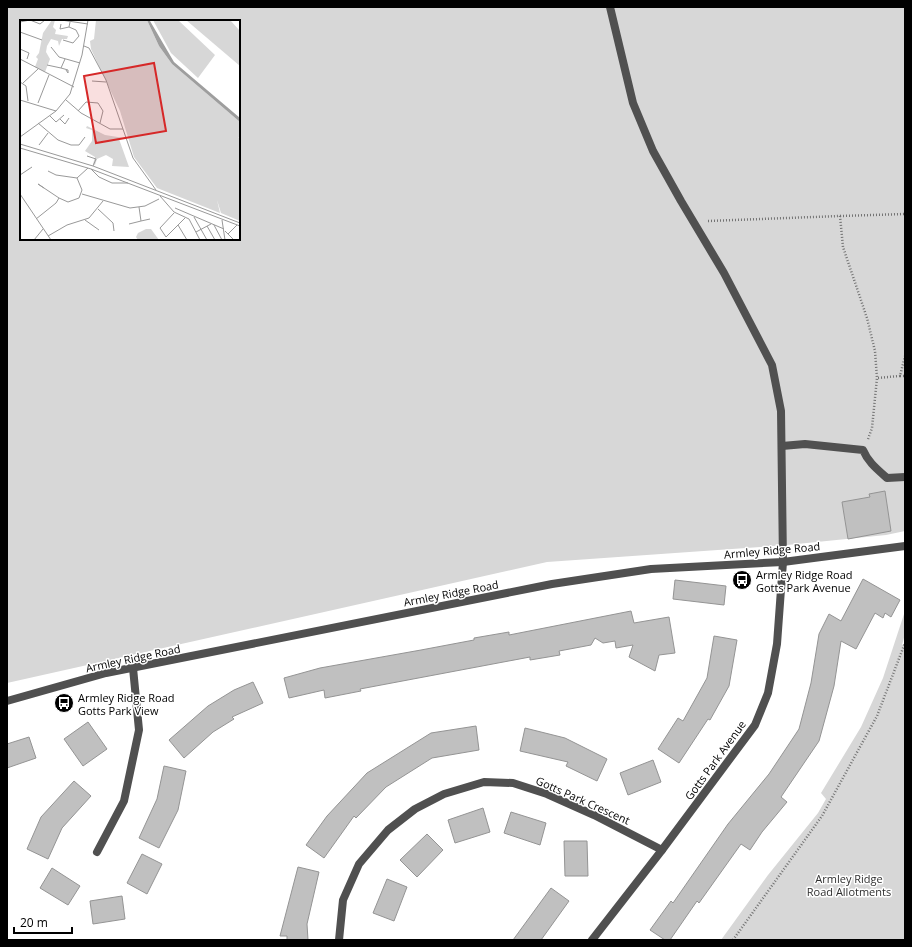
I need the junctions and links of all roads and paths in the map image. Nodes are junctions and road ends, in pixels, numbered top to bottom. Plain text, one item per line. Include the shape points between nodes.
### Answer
1 (610, 7) edge
2 (905, 214) edge
3 (840, 216) junction
4 (693, 221) junction
5 (905, 356) edge
6 (900, 376) junction
7 (905, 376) edge
8 (877, 378) junction
9 (782, 446) junction
10 (863, 450) junction
11 (905, 478) edge
12 (905, 546) edge
13 (784, 562) junction
14 (905, 643) edge
15 (133, 668) junction
16 (7, 701) edge
17 (662, 850) junction
18 (97, 852) dead end
19 (339, 940) edge
20 (592, 940) edge
21 (733, 940) edge

1 - 4 street, Gotts Park Avenue via 633,103 654,150
2 - 3 path
3 - 4 path
3 - 8 path via 843,246 875,351
4 - 9 street, Gotts Park Avenue via 724,273 772,365 781,411
5 - 6 path
6 - 7 path
6 - 8 path
8 - 10 path via 872,428
9 - 10 street via 805,444
9 - 13 street, Gotts Park Avenue
10 - 11 street via 872,465 887,478
12 - 13 street, Armley Ridge Road
13 - 15 street, Armley Ridge Road via 651,569 552,584
13 - 17 street, Gotts Park Avenue via 777,644 768,693 755,725
14 - 21 path via 877,716 822,816
15 - 16 street, Armley Ridge Road
15 - 18 street via 139,730 124,801
17 - 19 street, Gotts Park Crescent via 547,794 513,783 484,782 444,794 415,809 388,830 359,864 343,900
17 - 20 street, Gotts Park Avenue

